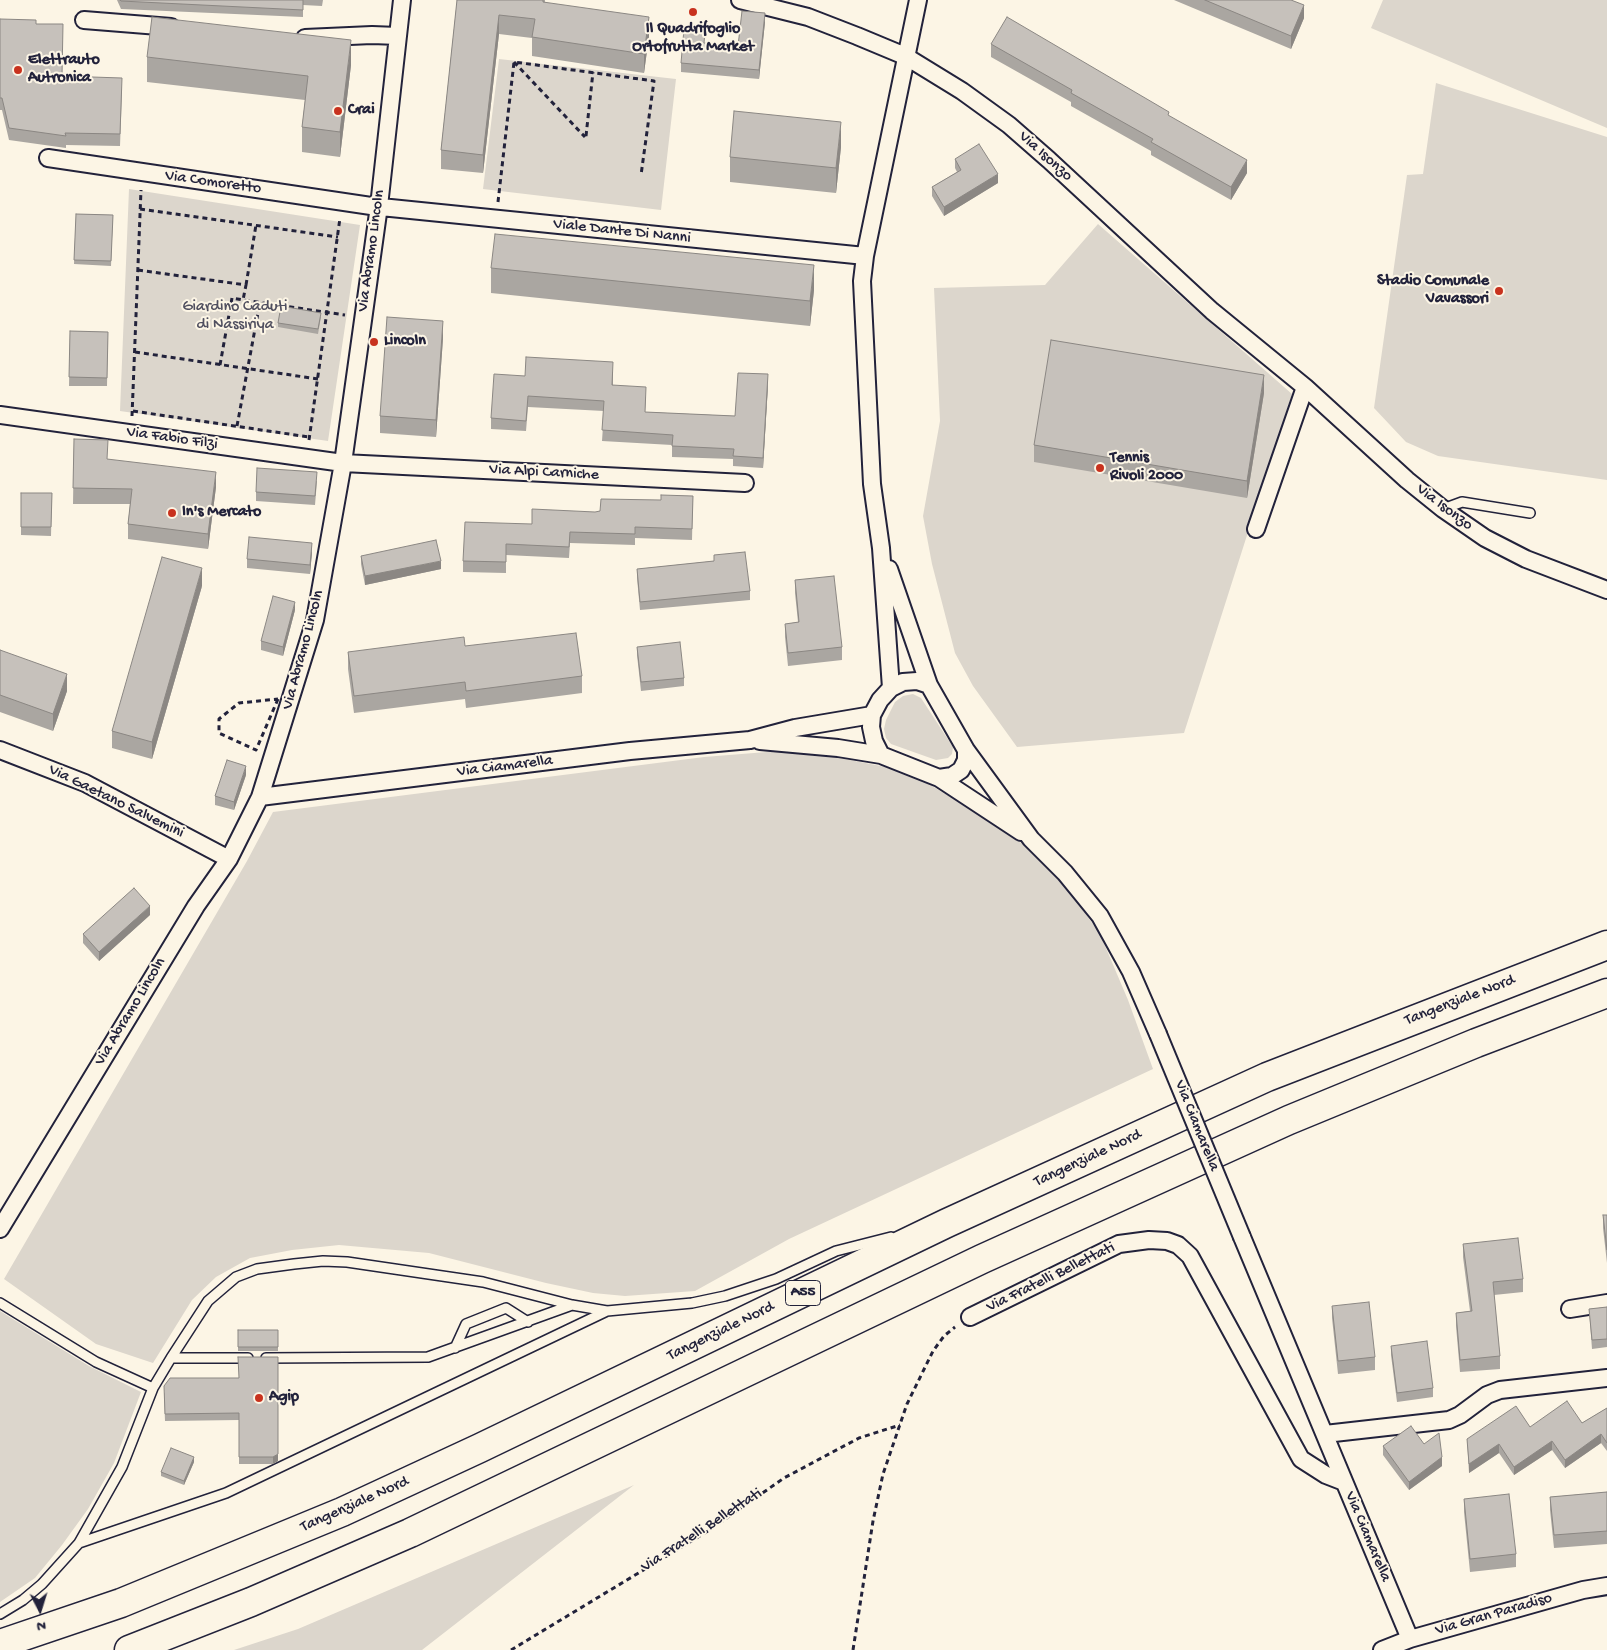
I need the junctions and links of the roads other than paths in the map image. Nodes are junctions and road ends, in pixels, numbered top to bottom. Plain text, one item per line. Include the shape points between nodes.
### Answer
1 (402, 0) edge
2 (740, 0) edge
3 (918, 0) edge
4 (84, 20) dead end
5 (191, 28) edge
6 (288, 36) edge
7 (398, 36) junction
8 (906, 56) junction
9 (48, 158) dead end
10 (379, 206) junction
11 (865, 256) junction
12 (1305, 387) junction
13 (0, 415) edge
14 (344, 463) junction
15 (745, 483) dead end
16 (1442, 509) junction
17 (1530, 513) dead end
18 (1256, 529) dead end
19 (881, 548) junction
20 (1607, 590) edge
21 (929, 685) junction
22 (891, 688) junction
23 (872, 715) junction
24 (750, 740) junction
25 (0, 750) edge
26 (966, 750) junction
27 (881, 755) junction
28 (939, 778) junction
29 (260, 796) junction
30 (1031, 839) junction
31 (229, 859) junction
32 (1605, 945) edge
33 (1607, 993) edge
34 (947, 1223) junction
35 (0, 1229) edge
36 (0, 1303) edge
37 (1607, 1303) edge
38 (572, 1305) junction
39 (1570, 1309) dead end
40 (608, 1311) junction
41 (970, 1318) road end
42 (528, 1322) junction
43 (455, 1348) junction
44 (171, 1358) junction
45 (1607, 1378) edge
46 (153, 1388) junction
47 (1325, 1434) junction
48 (1344, 1482) junction
49 (79, 1543) junction
50 (1607, 1586) edge
51 (0, 1614) edge
52 (1410, 1639) junction
53 (0, 1644) edge
54 (130, 1650) edge
55 (1382, 1650) edge

1 - 7 street, Via Abramo Lincoln
2 - 8 street, Via Isonzo via 808,17
3 - 8 street
4 - 5 street
6 - 7 street
7 - 10 street, Via Abramo Lincoln
8 - 11 street
8 - 12 street, Via Isonzo via 1009,125 1212,311
9 - 10 street, Via Comoretto
10 - 11 street, Viale Dante Di Nanni
10 - 14 street, Via Abramo Lincoln
11 - 19 street via 862,282 867,418
12 - 16 street, Via Isonzo
12 - 18 street
13 - 14 street, Via Fabio Filzi
14 - 15 street, Via Alpi Carniche
14 - 29 street, Via Abramo Lincoln via 315,620
16 - 17 lane via 1462,502
16 - 20 street, Via Isonzo via 1526,560
19 - 21 street
19 - 22 street
21 - 22 street via 918,681 903,682
21 - 26 street
22 - 23 street
23 - 24 street, Via Ciamarella via 794,728
23 - 27 street via 874,741
24 - 27 street, Via Ciamarella
24 - 29 street, Via Ciamarella via 620,752
25 - 31 street, Via Gaetano Salvemini via 85,783
26 - 28 street via 961,770 952,776
26 - 30 street, Via Ciamarella
27 - 28 street
28 - 30 street, Via Ciamarella
29 - 31 street, Via Abramo Lincoln
30 - 47 street, Via Ciamarella, bridge via 1065,873 1100,916 1130,972
31 - 35 street, Via Abramo Lincoln via 196,906
32 - 34 highway, Tangenziale Nord / A55 via 1267,1077
33 - 54 highway via 1289,1120 982,1259 410,1533
34 - 40 lane via 836,1251 767,1283 725,1296 692,1303
34 - 53 highway, Tangenziale Nord / A55 via 342,1512 121,1603
36 - 46 lane via 96,1362
37 - 39 street
38 - 40 lane
38 - 42 lane
38 - 44 lane via 483,1282 347,1262 294,1264 257,1269 236,1277 208,1301
40 - 49 lane via 226,1493
41 - 48 street, Via Fratelli Bellettati via 1120,1244 1149,1240 1178,1245 1190,1256 1302,1459 1326,1476
42 - 43 lane
42 - 43 lane via 506,1308 466,1324
43 - 44 lane via 428,1357
44 - 46 lane
45 - 47 street via 1500,1390 1486,1395 1449,1420
46 - 49 lane via 122,1466
47 - 48 street, Via Ciamarella
48 - 52 street, Via Ciamarella
49 - 51 lane via 42,1584
50 - 52 street, Via Gran Paradiso
52 - 55 street, Via Gran Paradiso

